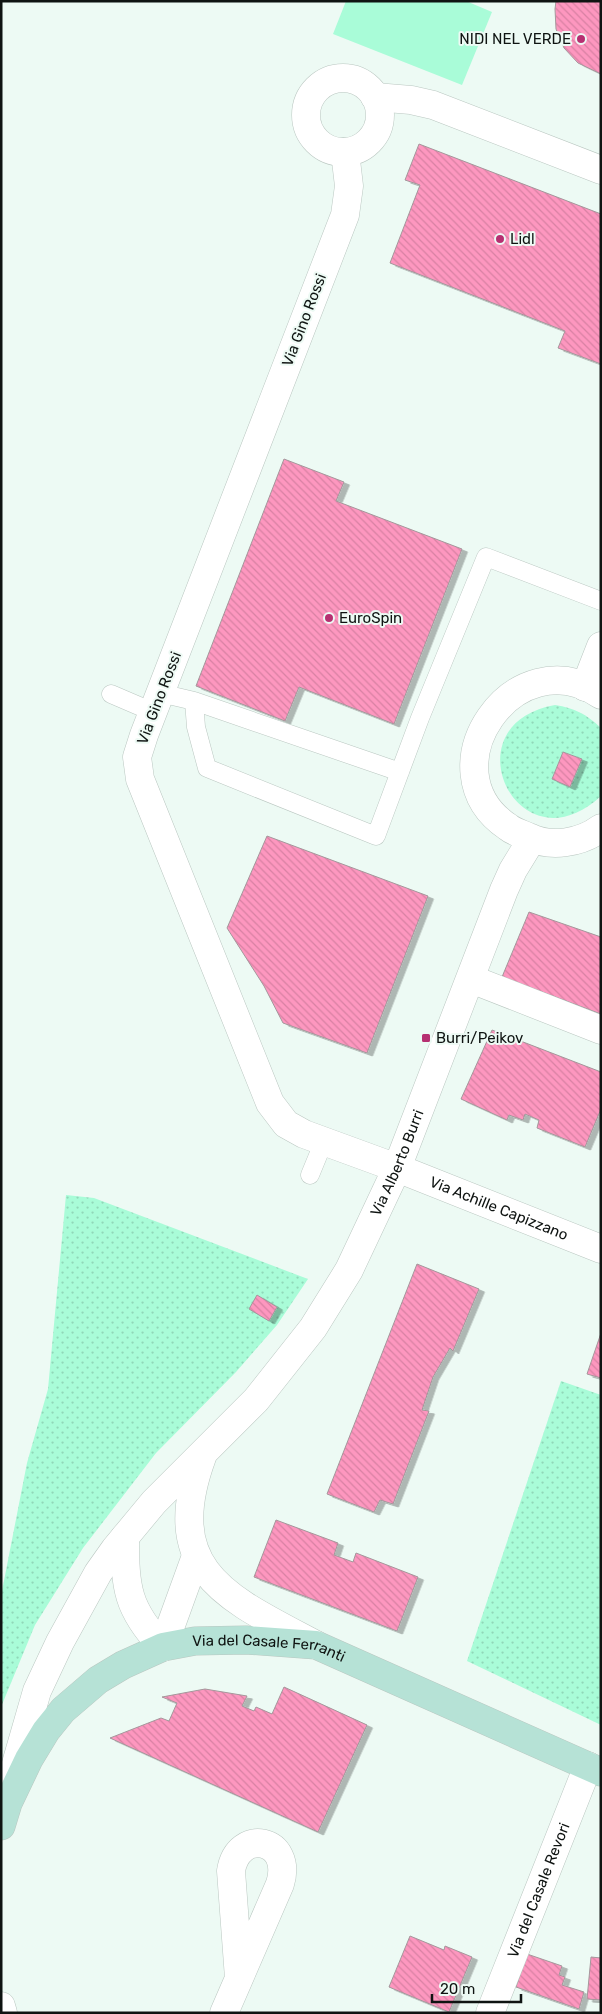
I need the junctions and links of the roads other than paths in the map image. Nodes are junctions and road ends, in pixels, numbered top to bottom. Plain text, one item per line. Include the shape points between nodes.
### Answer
1 (375, 97) junction
2 (345, 152) junction
3 (601, 170) edge
4 (601, 600) edge
5 (601, 646) edge
6 (593, 691) edge
7 (111, 694) dead end
8 (194, 702) junction
9 (156, 703) junction
10 (400, 772) junction
11 (601, 828) edge
12 (532, 839) junction
13 (471, 979) junction
14 (601, 1030) edge
15 (324, 1141) junction
16 (397, 1168) junction
17 (310, 1175) dead end
18 (601, 1249) edge
19 (203, 1453) junction
20 (124, 1537) junction
21 (196, 1556) junction
22 (316, 1645) junction
23 (163, 1648) junction
24 (594, 1769) edge
25 (4, 1814) edge
26 (239, 1978) dead end
27 (1, 2006) edge
28 (3, 2013) edge
29 (224, 2013) edge
30 (490, 2013) edge

1 - 2 street via 380,121 375,133 357,149
1 - 2 street via 358,81 346,78 322,84 314,92 305,115 307,127 322,146
1 - 3 street via 411,100 433,106
2 - 9 street, Via Gino Rossi via 349,186 345,215
4 - 10 lane via 486,558
5 - 6 street
6 - 12 street via 572,683 530,685 506,698 496,708 477,743 475,770 486,802 508,828
7 - 9 lane
8 - 9 lane
8 - 10 lane
8 - 10 lane via 196,727 207,768 376,836
9 - 15 street, Via Gino Rossi via 137,757 140,779 270,1103 286,1124
11 - 12 street via 572,841
12 - 13 street, Via Alberto Burri via 504,890
13 - 14 street
13 - 16 street, Via Alberto Burri
15 - 16 street, Via Gino Rossi
15 - 17 lane
16 - 18 street, Via Achille Capizzano
16 - 19 street, Via Alberto Burri via 348,1270 313,1328 256,1400
19 - 20 street, Via Alberto Burri
19 - 21 street via 188,1508
20 - 23 street via 131,1601 146,1629
20 - 25 street, Via Alberto Burri via 89,1587 37,1691
21 - 22 street via 225,1592
21 - 23 street
22 - 23 street, Via del Casale Ferranti via 217,1640
22 - 24 street, Via del Casale Ferranti
23 - 25 street, Via del Casale Ferranti via 104,1676 63,1710 46,1731
24 - 30 street, Via del Casale Revori
26 - 29 street
27 - 28 street

